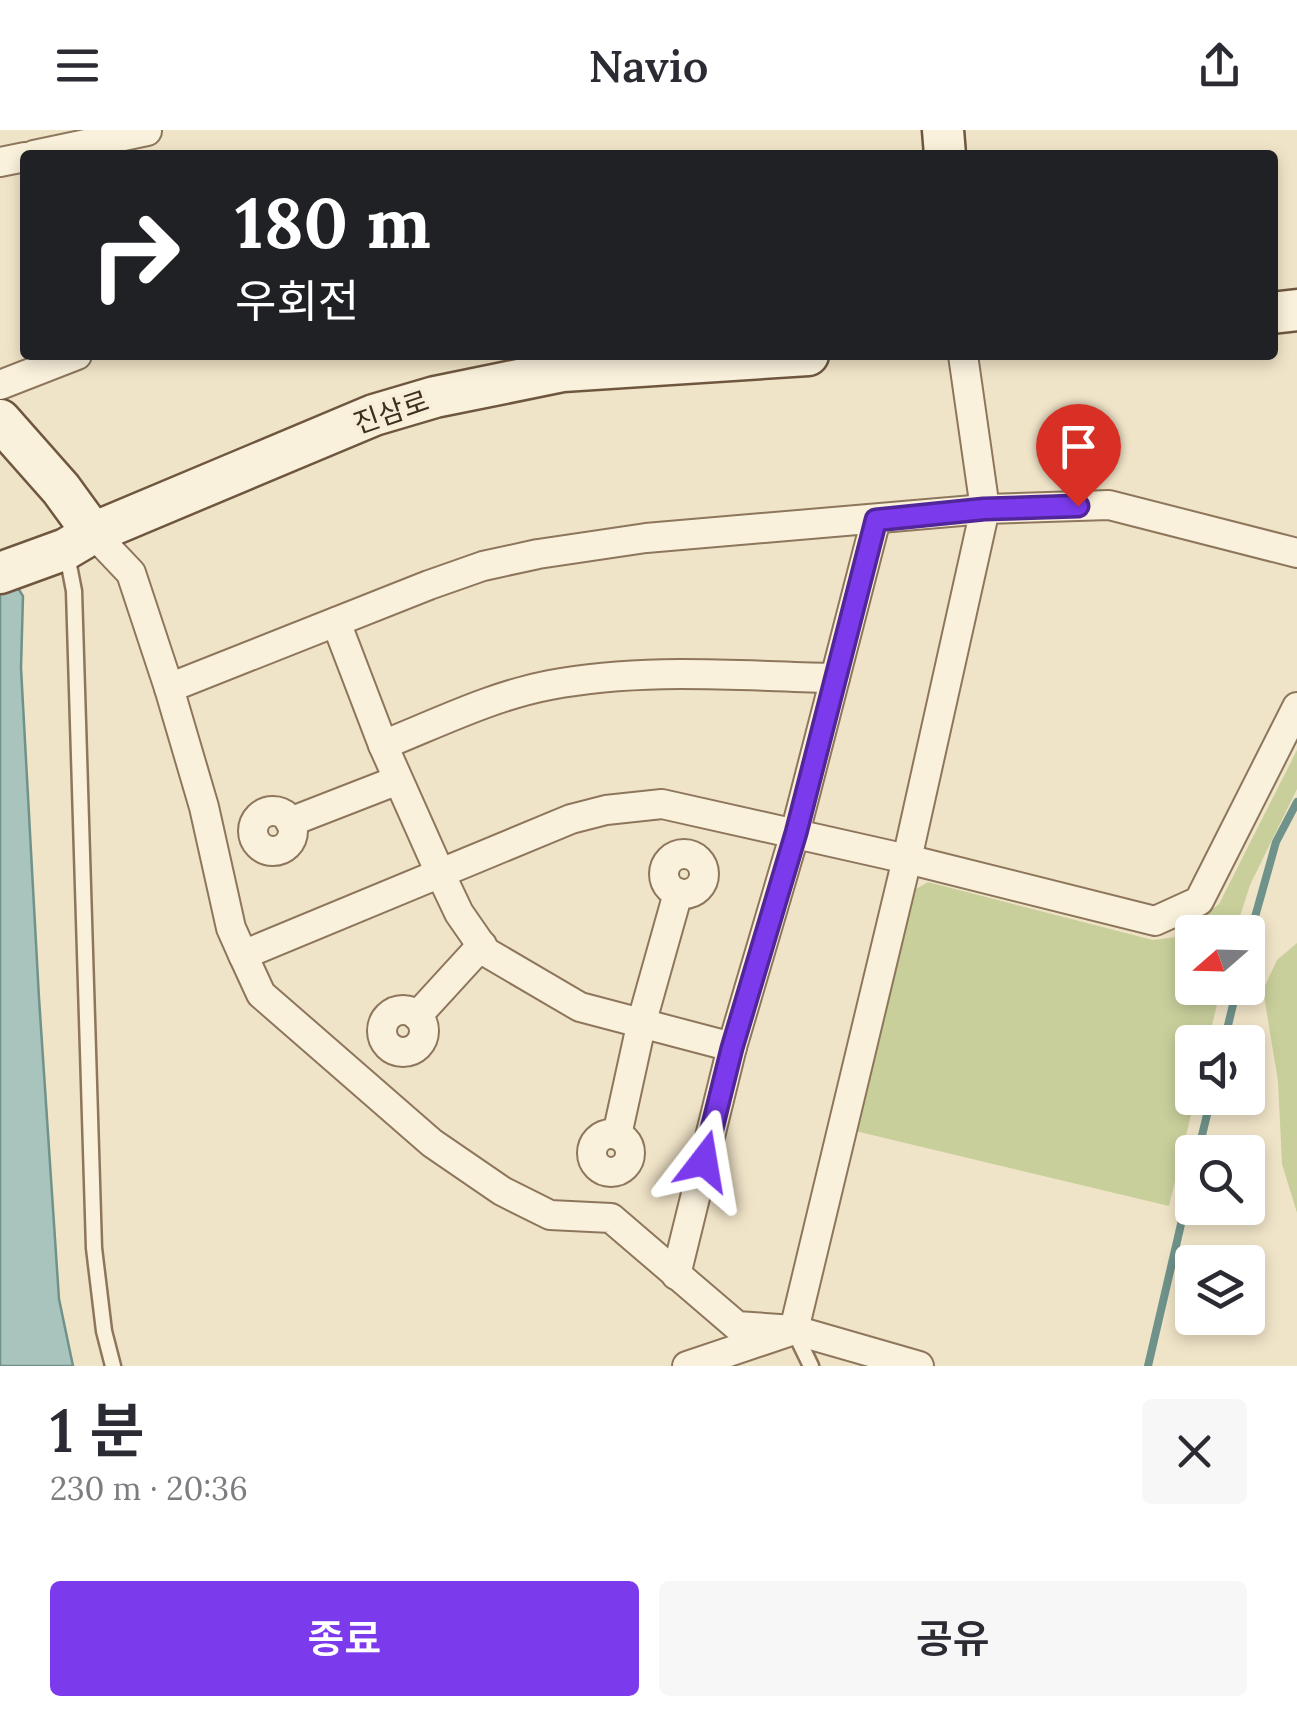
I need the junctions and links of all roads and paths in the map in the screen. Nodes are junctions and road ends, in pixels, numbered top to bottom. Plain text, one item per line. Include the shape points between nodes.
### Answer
1 (147, 130) edge
2 (57, 150) edge
3 (64, 360) edge
4 (731, 360) edge
5 (964, 360) edge
6 (0, 385) edge
7 (0, 420) edge
8 (984, 509) junction
9 (876, 520) junction
10 (66, 547) junction
11 (1297, 554) edge
12 (0, 573) edge
13 (336, 622) junction
14 (835, 678) junction
15 (170, 688) junction
16 (1297, 706) edge
17 (383, 745) junction
18 (398, 780) junction
19 (290, 822) dead end
20 (796, 833) junction
21 (908, 858) junction
22 (440, 873) junction
23 (678, 893) dead end
24 (482, 945) junction
25 (243, 955) junction
26 (417, 1016) dead end
27 (642, 1021) junction
28 (732, 1048) junction
29 (617, 1135) dead end
30 (676, 1275) junction
31 (794, 1330) junction
32 (113, 1366) edge
33 (687, 1366) edge
34 (811, 1366) edge
35 (919, 1366) edge

1 - 2 street
3 - 6 street
4 - 10 street, 진삼로 via 563,371 435,397 374,416
5 - 8 street
7 - 10 street via 61,489
8 - 9 street
8 - 11 street via 1109,505
8 - 21 street
9 - 13 street via 646,538 538,554 483,566
9 - 14 street
10 - 12 street, 진삼로
10 - 15 street via 131,573
10 - 32 lane via 74,591 94,1248
13 - 15 street
13 - 17 street
14 - 17 street via 612,675 502,697
14 - 20 street
15 - 25 street
16 - 21 street via 1199,901 1155,921
17 - 18 street
18 - 19 street
18 - 22 street
20 - 21 street
20 - 22 street via 662,804 606,810
20 - 28 street
21 - 31 street
22 - 24 street
22 - 25 street
23 - 27 street
24 - 26 street
24 - 27 street via 580,1007
25 - 30 street via 262,994 432,1143 502,1192 550,1215 611,1218
27 - 28 street
27 - 29 street
28 - 30 street
30 - 31 street via 737,1326
31 - 33 street
31 - 34 lane
31 - 35 street

